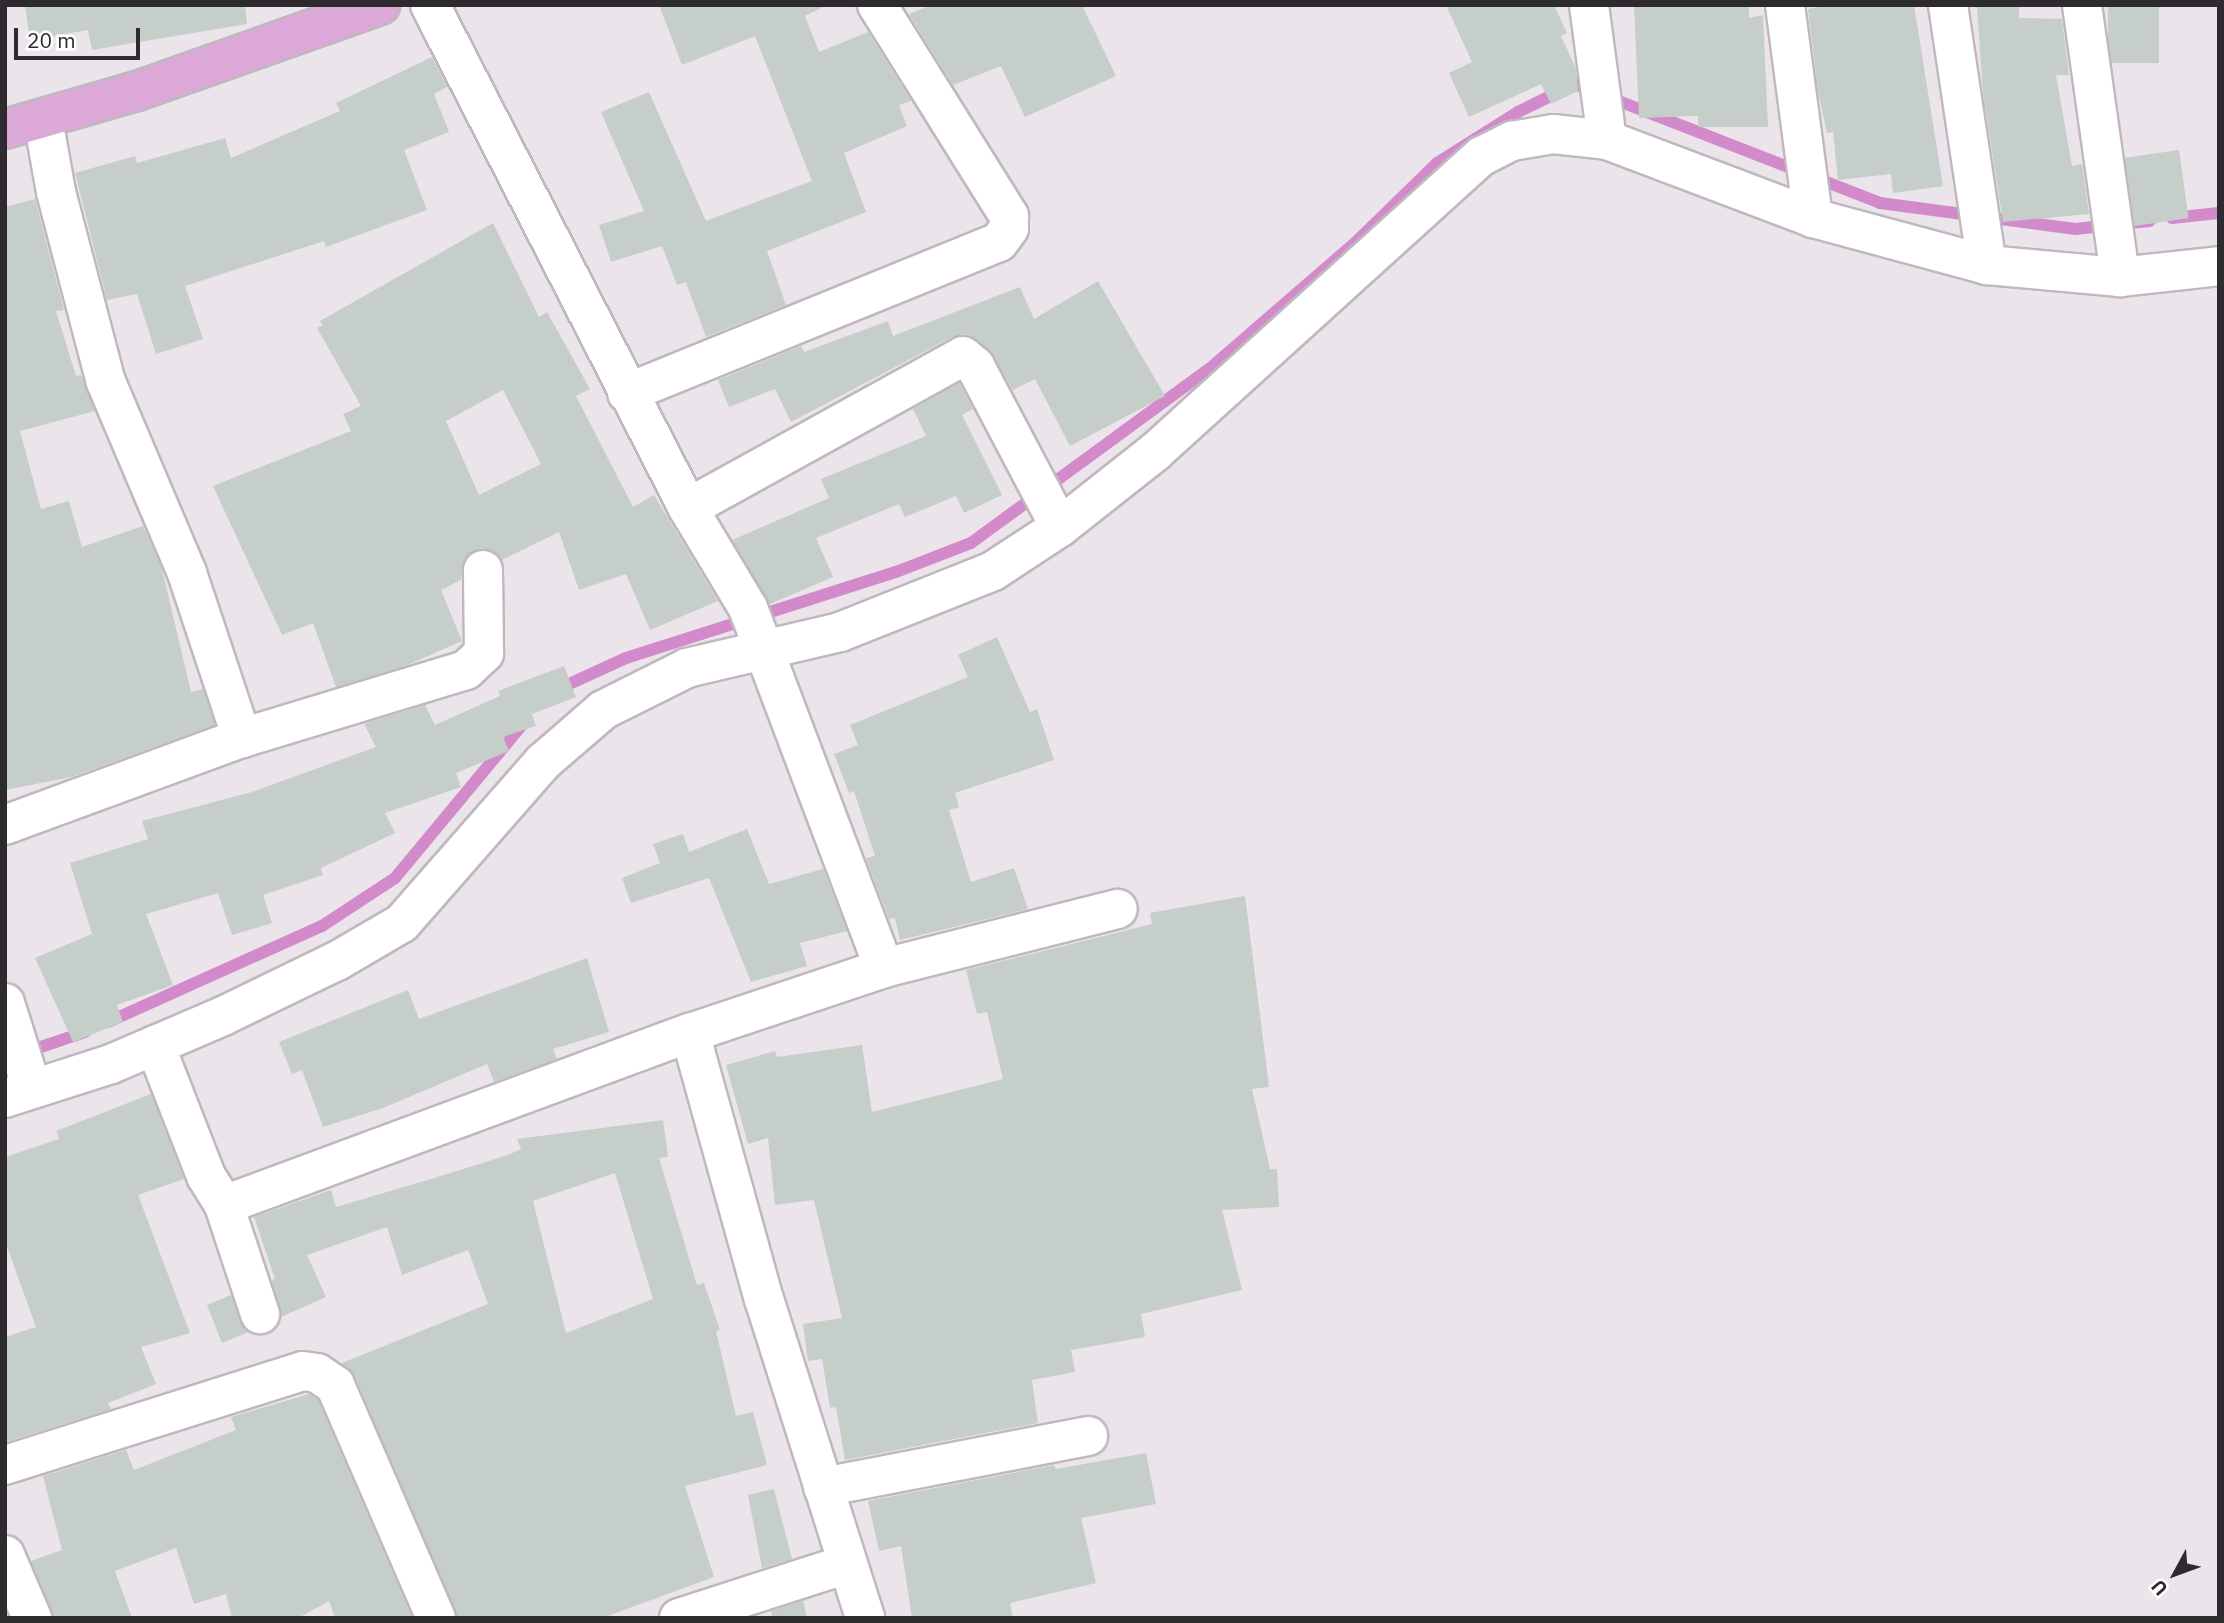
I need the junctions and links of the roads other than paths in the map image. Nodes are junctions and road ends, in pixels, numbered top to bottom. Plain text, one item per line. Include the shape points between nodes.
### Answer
1 (380, 5) edge
2 (430, 5) edge
3 (877, 5) edge
4 (1589, 5) edge
5 (1785, 5) edge
6 (1948, 5) edge
7 (2082, 5) edge
8 (43, 119) junction
9 (5, 129) edge
10 (1607, 140) junction
11 (1814, 218) junction
12 (1987, 265) junction
13 (2219, 266) edge
14 (2120, 277) junction
15 (626, 393) junction
16 (688, 508) junction
17 (1060, 527) junction
18 (483, 570) dead end
19 (757, 629) junction
20 (242, 738) junction
21 (5, 825) edge
22 (1118, 909) dead end
23 (884, 968) junction
24 (690, 1033) junction
25 (155, 1045) junction
26 (16, 1059) edge
27 (224, 1205) junction
28 (260, 1314) dead end
29 (1088, 1436) dead end
30 (5, 1465) edge
31 (823, 1487) junction
32 (5, 1555) edge
33 (847, 1564) junction
34 (32, 1618) edge
35 (436, 1618) edge
36 (678, 1618) edge
37 (865, 1618) edge

1 - 8 main road
2 - 15 street
3 - 15 street via 1009,216 1009,228 999,242
4 - 10 street
5 - 11 street
6 - 12 street
7 - 14 street
8 - 9 main road
8 - 20 street via 56,192 106,382 187,573
10 - 11 street
10 - 17 street via 1553,134 1512,141 1482,156 1155,452
11 - 12 street
12 - 14 street
13 - 14 street
15 - 16 street
16 - 17 street via 963,355 975,366
16 - 19 street
17 - 19 street via 993,571 840,632
18 - 20 street via 484,653 478,662 466,670
19 - 23 street
19 - 25 street via 603,710 543,762 402,923 337,961
20 - 21 street
22 - 23 street
23 - 24 street
24 - 27 street
24 - 31 street via 764,1299
25 - 26 street
25 - 27 street via 206,1175
27 - 28 street
29 - 31 street
30 - 35 street via 303,1371 317,1373 335,1385
31 - 33 street
32 - 34 street
33 - 36 street
33 - 37 street

